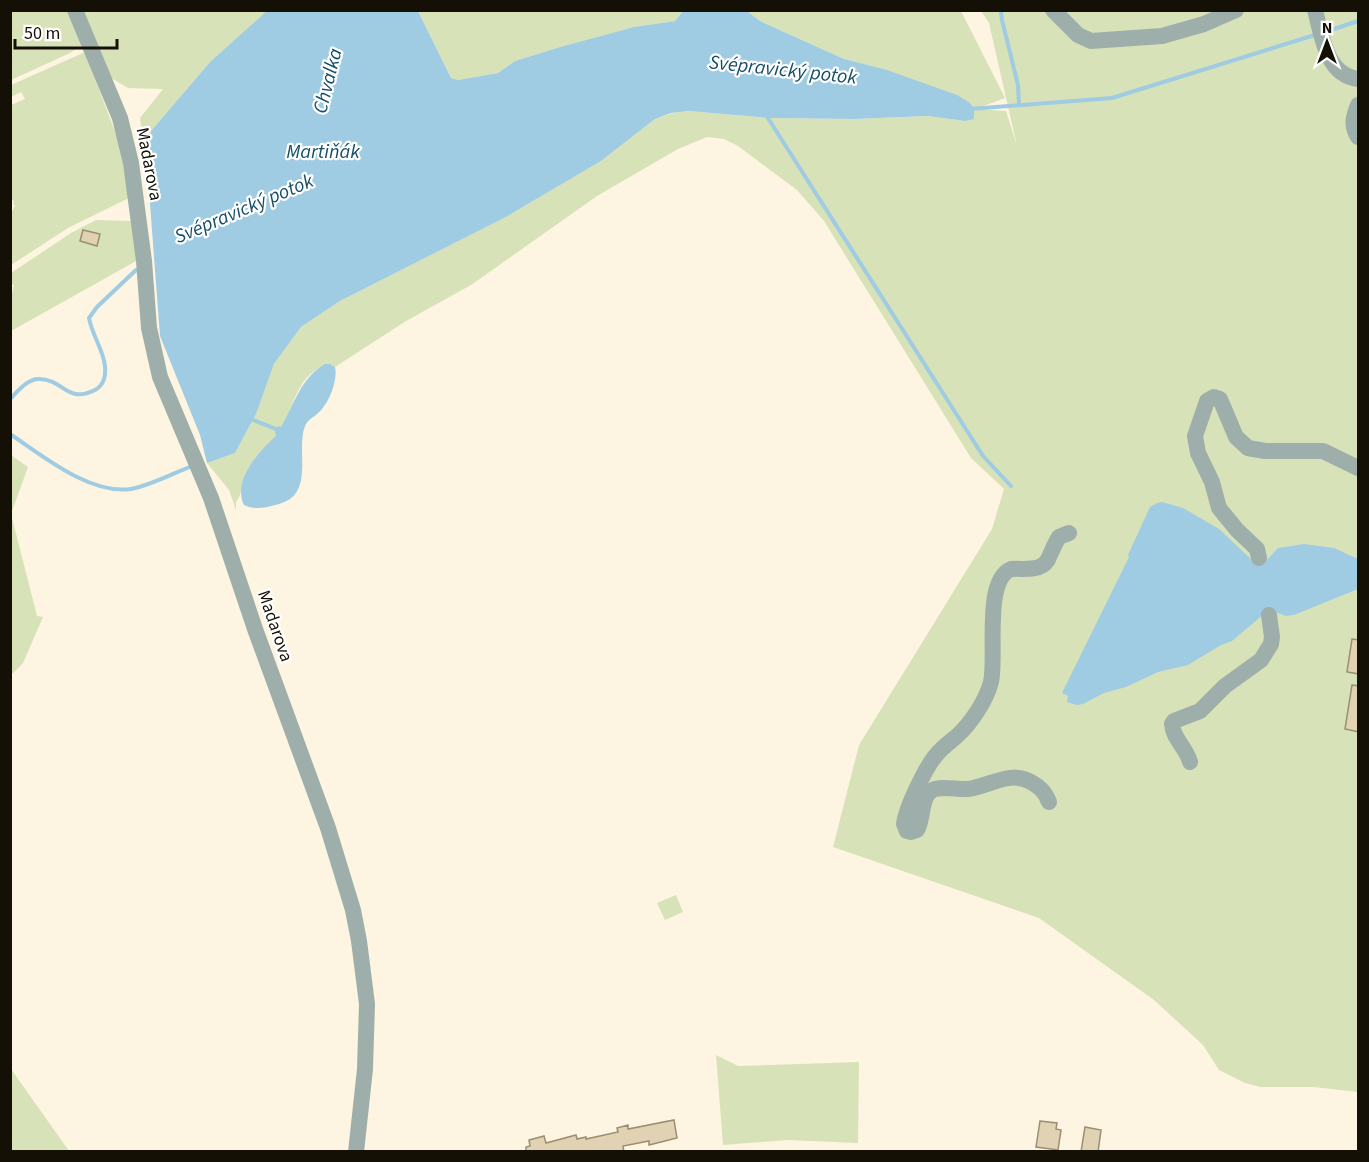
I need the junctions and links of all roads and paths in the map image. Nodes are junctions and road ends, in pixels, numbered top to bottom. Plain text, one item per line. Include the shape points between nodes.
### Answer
1 (75, 10) edge
2 (1053, 10) edge
3 (1236, 10) edge
4 (1316, 15) edge
5 (1359, 79) edge
6 (1359, 105) edge
7 (1359, 137) edge
8 (1359, 468) edge
9 (1069, 533) dead end
10 (1259, 558) dead end
11 (1269, 615) dead end
12 (1190, 762) dead end
13 (1049, 802) dead end
14 (356, 1152) edge

1 - 14 street, Madarova via 120,118 131,163 149,328 160,377 200,471 328,828 352,910 367,1004
2 - 3 street via 1078,35 1091,41 1162,36
4 - 5 street via 1334,65
6 - 7 street via 1353,123
8 - 10 street via 1323,451 1248,448 1236,437 1220,399 1207,401 1195,436 1198,453 1222,513 1257,549
9 - 13 street via 1059,537 1042,566 1011,569 1001,577 993,612 988,689 964,728 932,760 904,824 907,831 917,830 931,791 972,788 1010,777 1021,777 1038,786
11 - 12 street via 1271,644 1261,660 1225,686 1200,711 1172,724 1174,736 1187,751

